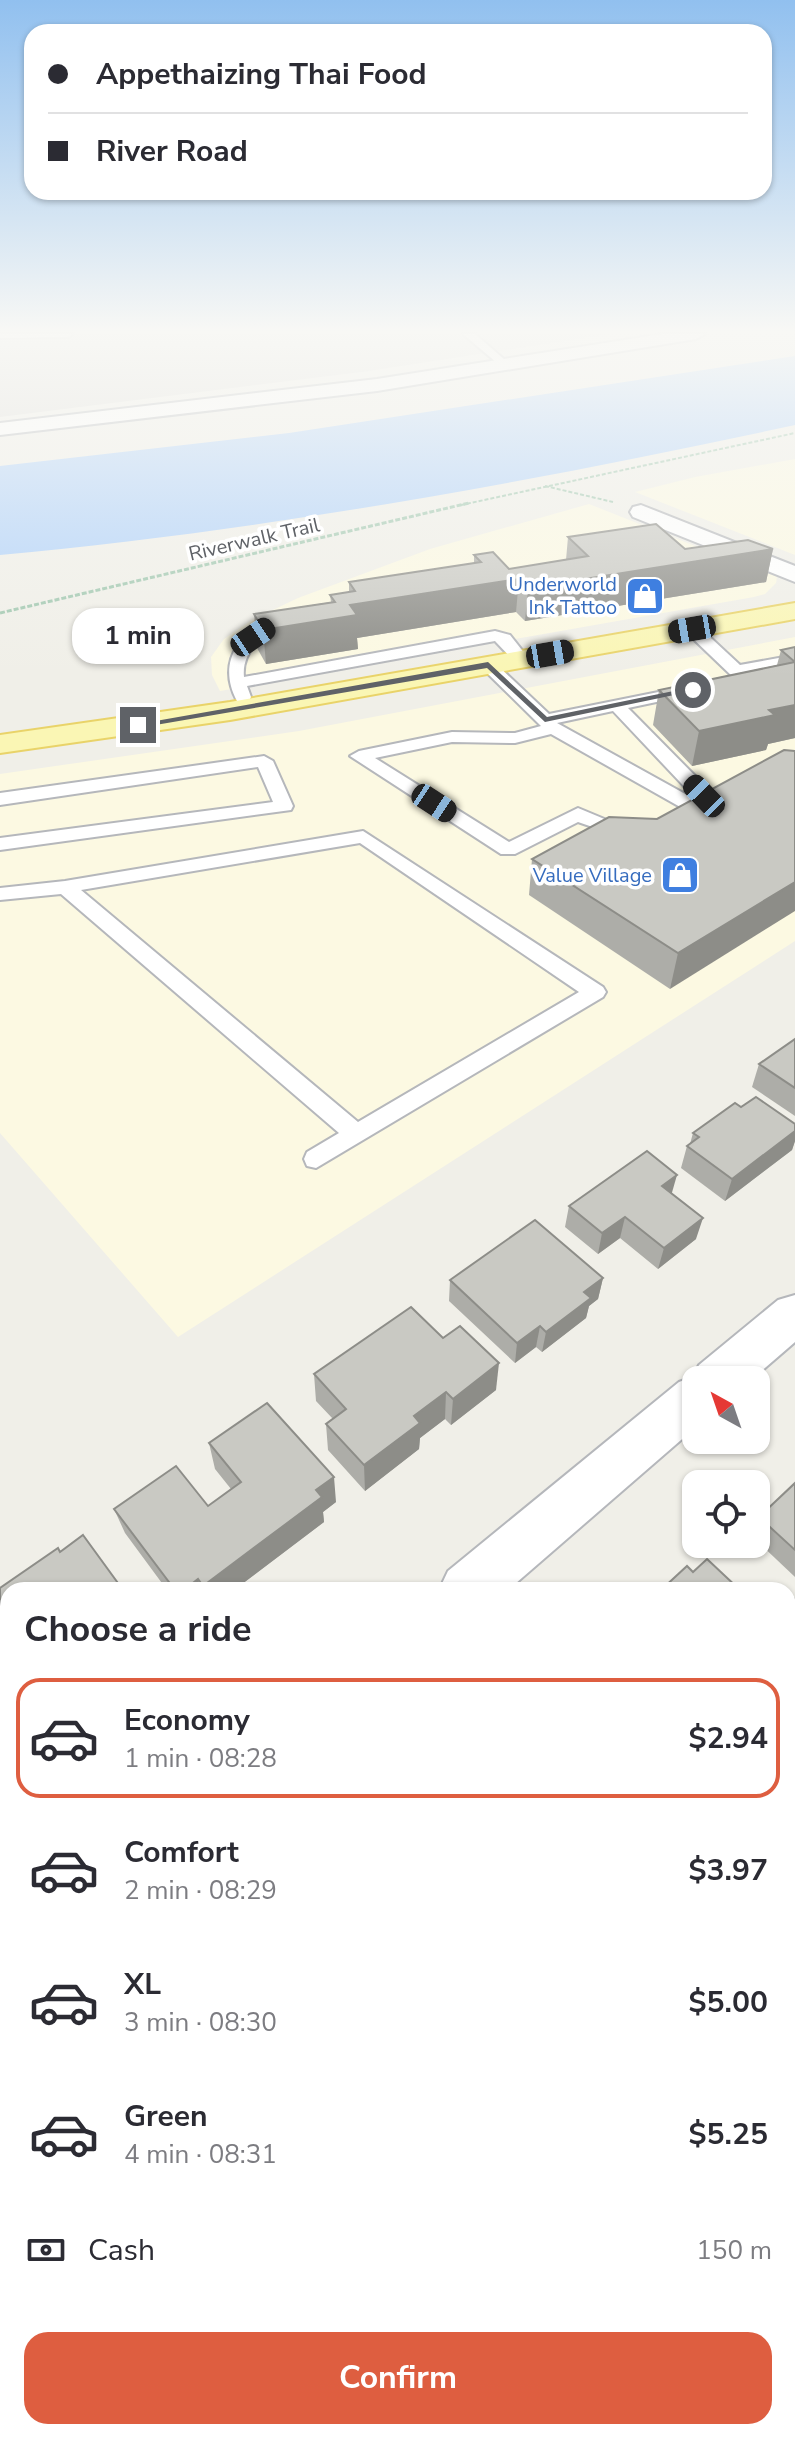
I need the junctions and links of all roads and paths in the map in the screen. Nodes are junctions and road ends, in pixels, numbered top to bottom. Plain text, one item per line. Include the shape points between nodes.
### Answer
1 (725, 448) edge
2 (544, 486) junction
3 (615, 502) dead end
4 (641, 512) dead end
5 (791, 570) edge
6 (795, 611) edge
7 (0, 613) edge
8 (308, 613) edge
9 (692, 629) junction
10 (521, 659) junction
11 (795, 660) edge
12 (488, 665) junction
13 (390, 669) junction
14 (736, 671) junction
15 (243, 696) junction
16 (616, 705) junction
17 (549, 724) junction
18 (0, 744) edge
19 (703, 797) junction
20 (0, 799) edge
21 (0, 844) edge
22 (65, 887) junction
23 (0, 894) edge
24 (357, 1135) junction
25 (316, 1159) dead end
26 (795, 1314) edge
27 (733, 1366) edge
28 (682, 1409) edge
29 (476, 1582) edge

1 - 2 path, Riverwalk Trail
2 - 3 path
2 - 7 path, Riverwalk Trail
4 - 5 street
6 - 9 main road
8 - 15 lane via 279,620 253,637 235,671
9 - 10 main road
9 - 14 lane
10 - 12 main road
10 - 13 lane via 504,638 495,636
11 - 14 lane
12 - 13 main road
12 - 17 lane
13 - 15 main road
14 - 16 lane via 745,679
15 - 18 main road
16 - 17 lane
16 - 19 lane
17 - 19 lane
17 - 19 lane via 515,738 452,737 359,756 508,850 578,814 619,831 640,829
20 - 21 lane via 264,761 284,806
22 - 23 lane
22 - 24 lane
22 - 24 lane via 363,837 595,992
24 - 25 lane
26 - 27 street
28 - 29 street

